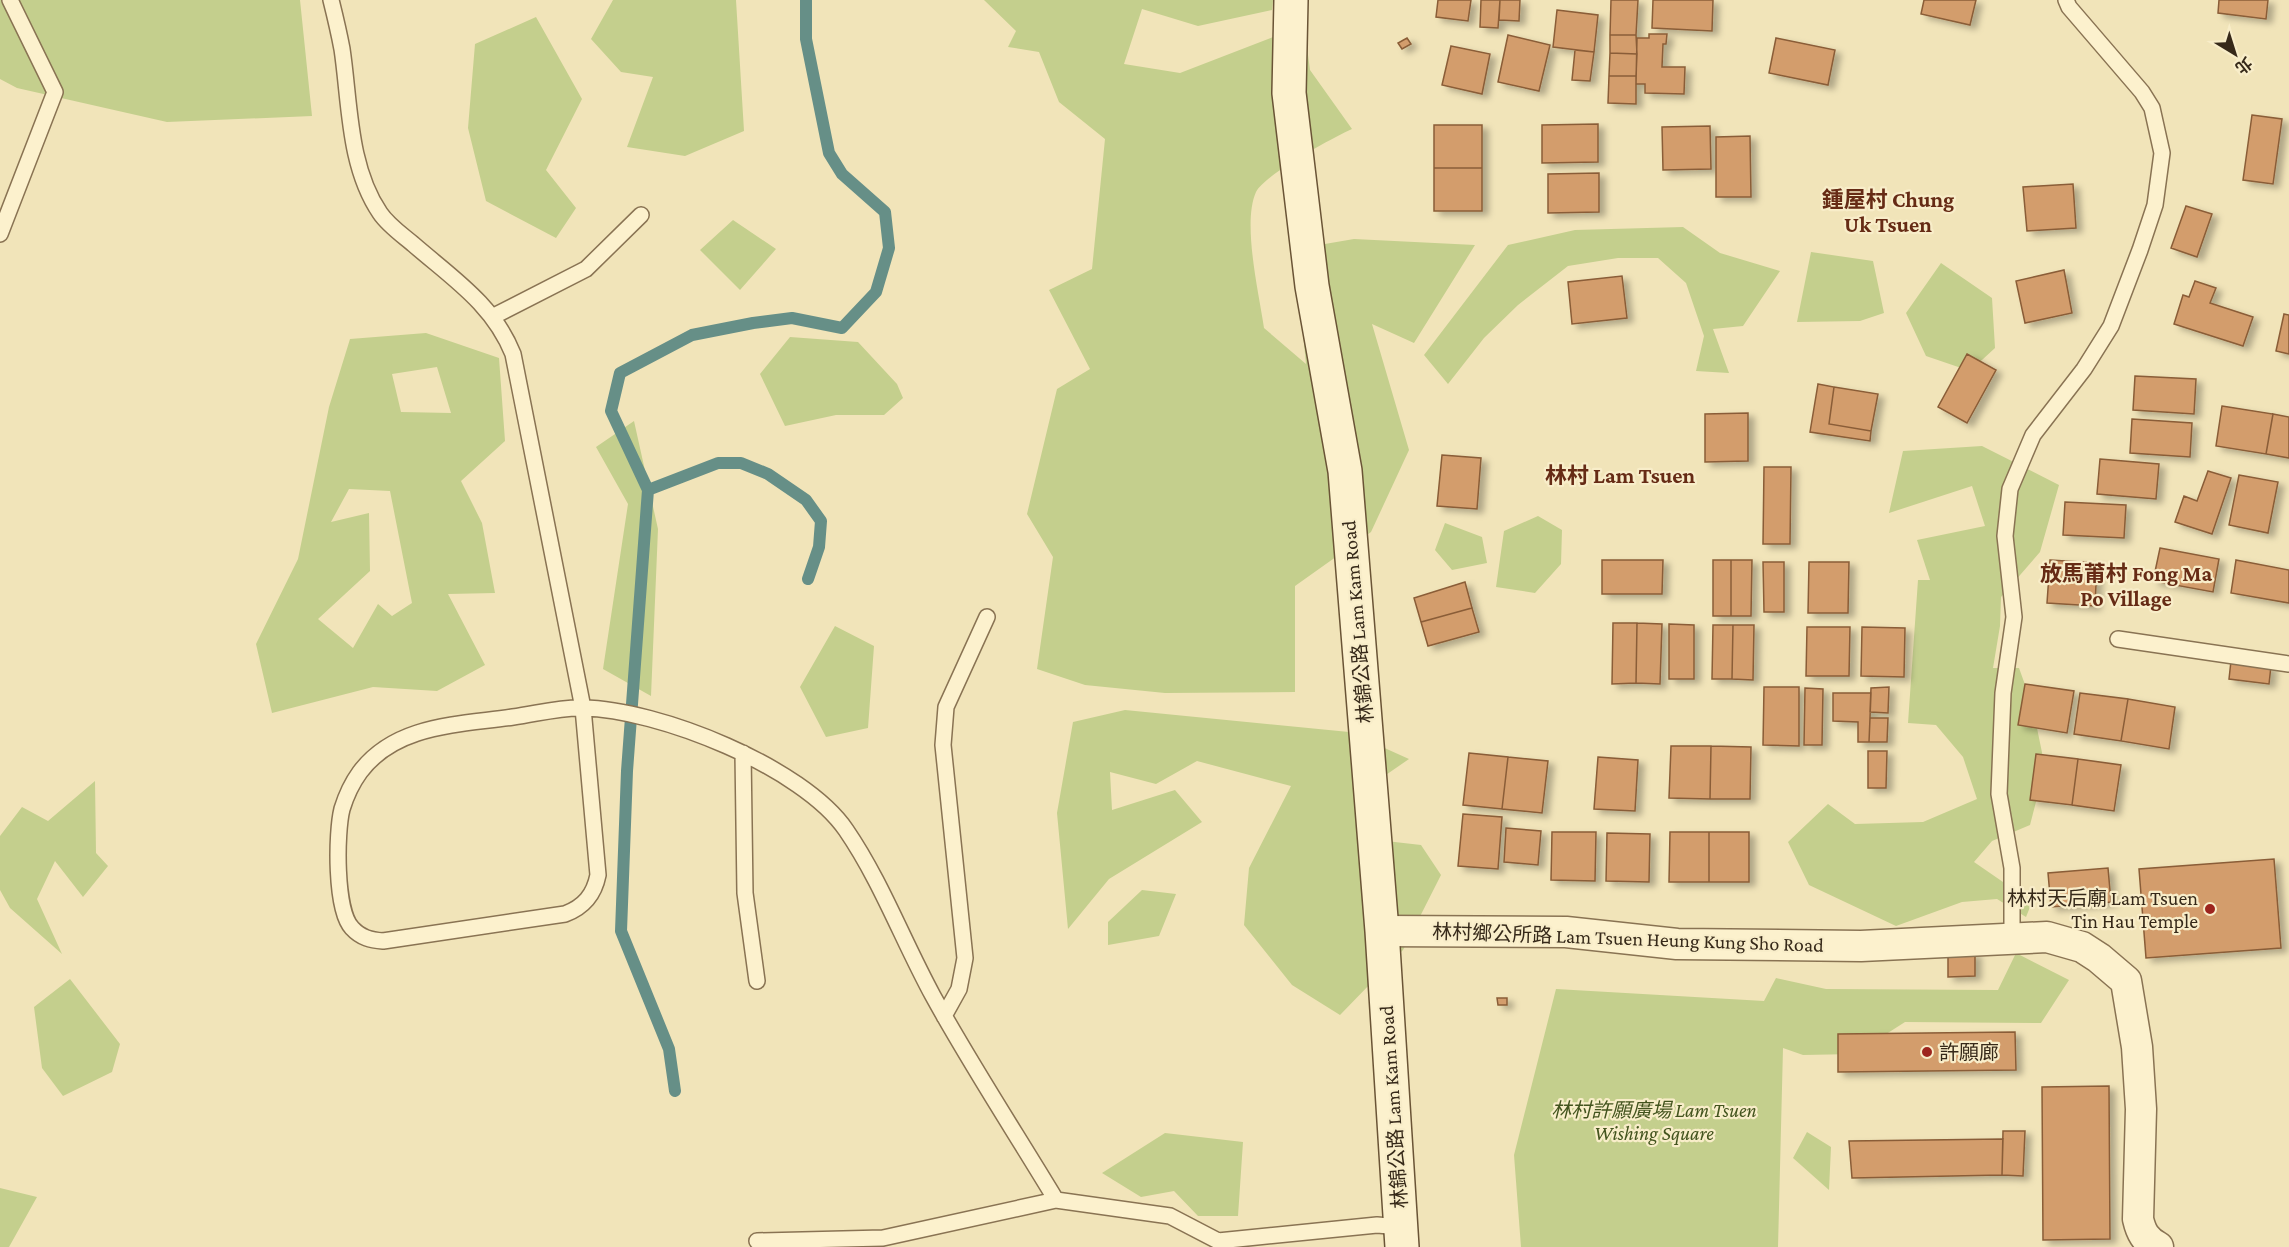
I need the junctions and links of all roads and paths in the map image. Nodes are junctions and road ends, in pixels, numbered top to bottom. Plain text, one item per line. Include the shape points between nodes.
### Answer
1 (10, 0) edge
2 (331, 0) edge
3 (1291, 0) edge
4 (2067, 0) edge
5 (641, 214) dead end
6 (0, 234) edge
7 (494, 316) junction
8 (987, 617) dead end
9 (2118, 639) dead end
10 (2289, 664) edge
11 (583, 708) junction
12 (743, 753) junction
13 (1382, 931) junction
14 (2012, 939) junction
15 (757, 981) dead end
16 (944, 1016) junction
17 (1056, 1200) junction
18 (1402, 1237) edge
19 (757, 1241) dead end
20 (2158, 1247) edge

1 - 6 lane via 55,92
2 - 7 lane via 358,158 372,200 390,225
3 - 13 main road, 林錦公路 Lam Kam Road via 1289,93 1312,286 1345,471
4 - 14 lane via 2152,108 2162,153 2155,205 2111,326 2084,369 2033,435 2010,489 2005,536 2014,617 2003,693 1999,794 2012,868
5 - 7 lane via 586,269
7 - 11 lane via 505,334 520,383
8 - 16 lane via 946,707 943,745 965,958 959,989
9 - 10 lane
11 - 11 lane via 598,875 584,904 565,914 383,941 371,940 351,927 338,883 341,813 355,779 380,751 412,733 430,729
11 - 12 lane via 656,720
12 - 15 lane via 745,893
12 - 16 lane via 797,785 845,828
13 - 14 street, 林村鄉公所路 Lam Tsuen Heung Kung Sho Road via 1566,932 1688,944 1861,946
13 - 18 main road, 林錦公路 Lam Kam Road
14 - 20 street, 林村鄉公所路 Lam Tsuen Heung Kung Sho Road via 2047,937 2082,947 2126,981 2137,1047 2141,1110 2138,1218 2141,1232
16 - 17 lane
17 - 18 lane via 1170,1216 1218,1241 1377,1225
17 - 19 lane via 883,1238

